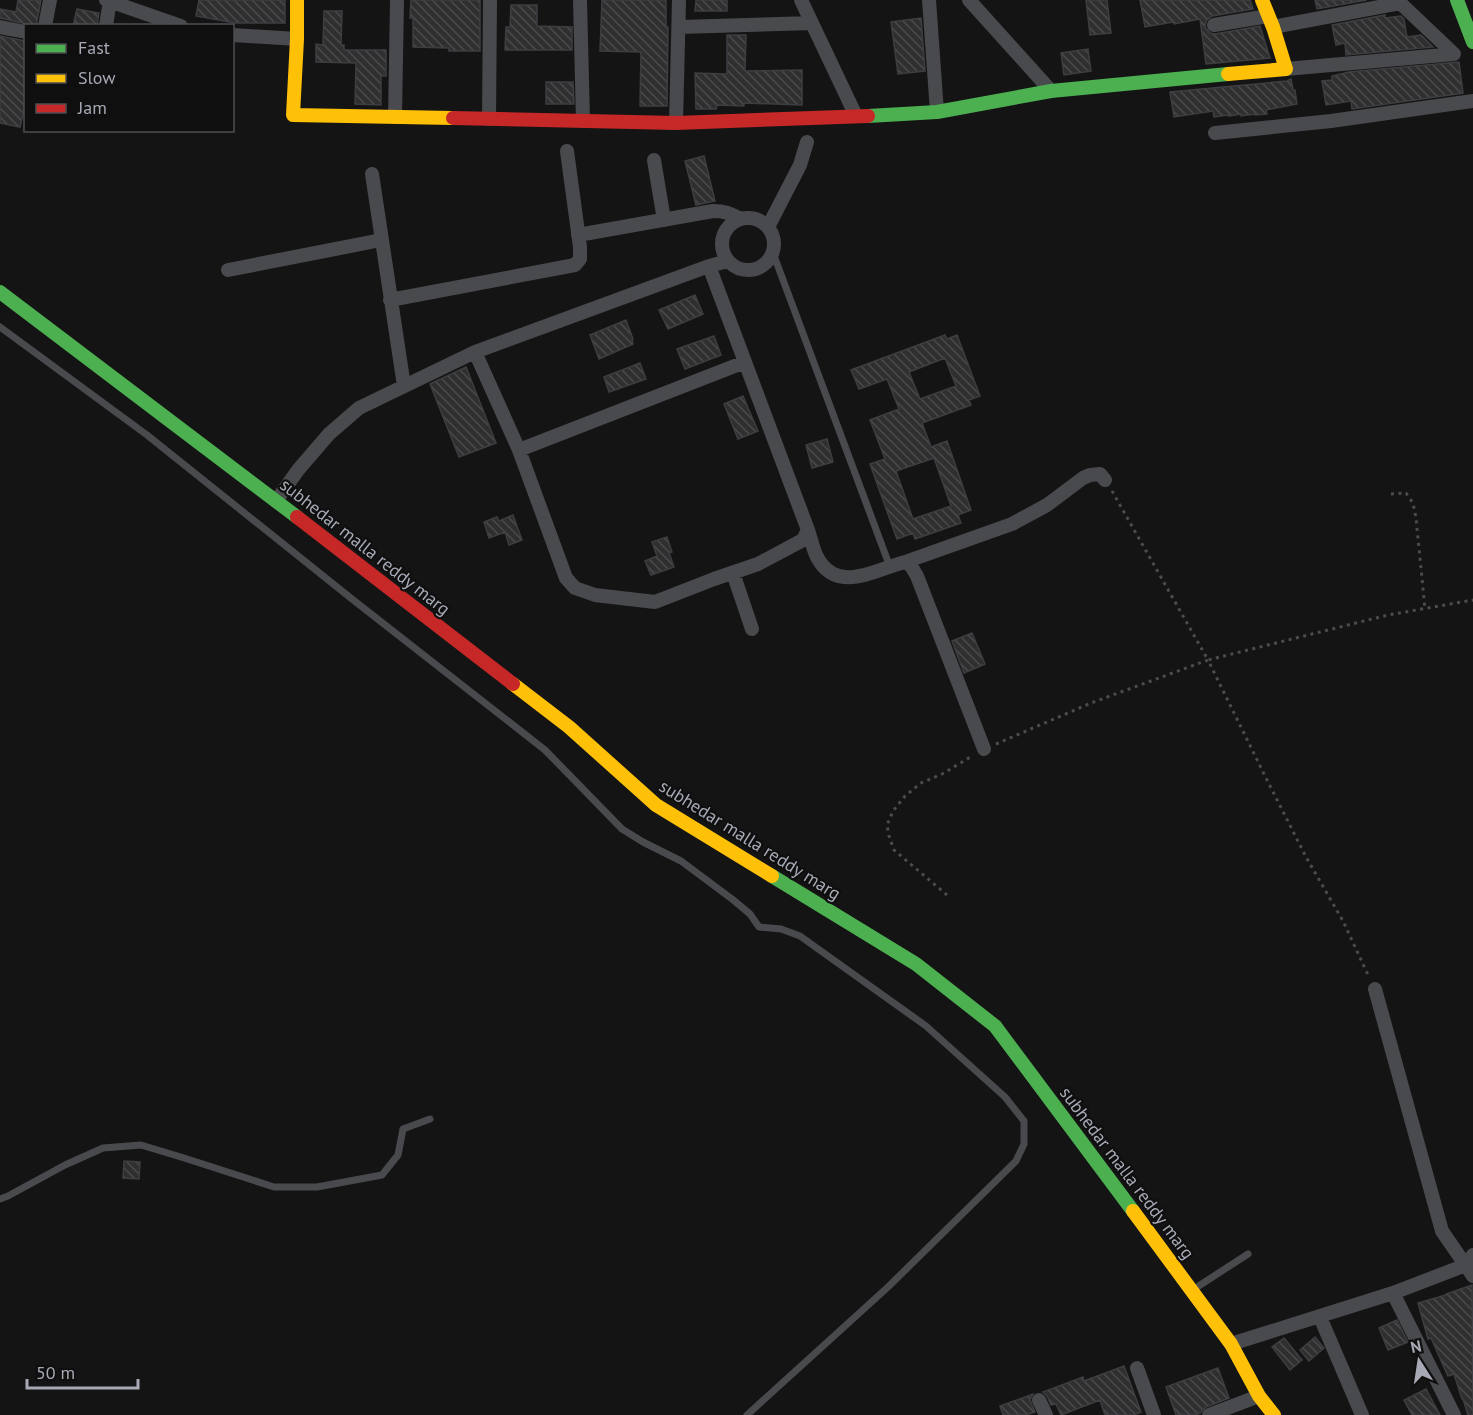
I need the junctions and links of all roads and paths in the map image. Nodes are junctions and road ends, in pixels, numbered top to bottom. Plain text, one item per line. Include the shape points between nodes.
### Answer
1 (50, 0) edge
2 (109, 0) edge
3 (297, 0) edge
4 (397, 0) edge
5 (490, 0) edge
6 (580, 0) edge
7 (679, 0) edge
8 (801, 0) edge
9 (929, 0) edge
10 (970, 0) edge
11 (975, 0) edge
12 (1262, 0) edge
13 (1457, 0) edge
14 (1399, 1) edge
15 (1270, 21) junction
16 (812, 23) junction
17 (45, 24) edge
18 (106, 24) edge
19 (175, 24) edge
20 (1214, 25) dead end
21 (0, 27) edge
22 (679, 27) junction
23 (24, 32) edge
24 (234, 35) edge
25 (297, 39) junction
26 (1473, 42) edge
27 (1286, 69) junction
28 (1051, 91) junction
29 (1473, 101) edge
30 (938, 112) junction
31 (856, 116) junction
32 (395, 117) junction
33 (489, 119) junction
34 (584, 121) junction
35 (676, 123) junction
36 (1215, 133) dead end
37 (807, 142) dead end
38 (567, 151) dead end
39 (654, 160) dead end
40 (372, 174) dead end
41 (740, 219) junction
42 (664, 220) junction
43 (768, 227) junction
44 (578, 236) junction
45 (381, 240) junction
46 (773, 253) junction
47 (728, 261) junction
48 (709, 266) junction
49 (228, 270) dead end
50 (0, 292) edge
51 (390, 300) junction
52 (0, 327) edge
53 (475, 352) junction
54 (745, 362) junction
55 (404, 387) junction
56 (519, 450) junction
57 (1105, 480) joint
58 (1391, 494) dead end
59 (276, 501) junction
60 (808, 530) junction
61 (905, 562) junction
62 (890, 567) junction
63 (733, 573) junction
64 (1473, 600) edge
65 (1425, 609) junction
66 (752, 629) dead end
67 (1208, 660) junction
68 (984, 749) junction
69 (947, 895) dead end
70 (1375, 989) joint
71 (430, 1119) dead end
72 (0, 1199) edge
73 (1248, 1254) dead end
74 (1471, 1265) edge
75 (1191, 1291) junction
76 (1393, 1293) junction
77 (1320, 1317) junction
78 (1231, 1344) junction
79 (1137, 1368) dead end
80 (1259, 1396) junction
81 (1039, 1400) dead end
82 (747, 1415) edge
83 (1046, 1415) edge
84 (1154, 1415) edge
85 (1209, 1415) edge
86 (1274, 1415) edge
87 (1362, 1415) edge
88 (1454, 1415) edge

1 - 17 street
2 - 18 street
2 - 19 street
3 - 25 main road
4 - 32 street
5 - 33 street
6 - 34 street
7 - 22 street
8 - 16 street
9 - 30 street
10 - 11 street
10 - 28 street
12 - 15 main road
13 - 26 main road
14 - 15 street
14 - 27 street via 1454,54
15 - 20 street
15 - 27 main road
16 - 22 street
16 - 31 street
21 - 23 street
22 - 35 street
24 - 25 street
25 - 32 main road via 293,115
27 - 28 main road
28 - 30 main road
29 - 36 street
30 - 31 main road
31 - 35 main road
32 - 33 main road
33 - 34 main road
34 - 35 main road
37 - 43 street via 800,165
38 - 44 street
39 - 42 street
40 - 45 street
41 - 42 street via 721,211
41 - 43 street via 756,219
41 - 47 street via 723,236 723,254
42 - 44 street
43 - 46 street via 775,244
44 - 51 street via 580,259 575,265
45 - 49 street
45 - 51 street
46 - 47 street via 762,267 753,270 735,267
46 - 62 lane
47 - 48 street
48 - 53 street
48 - 54 street
50 - 59 main road, subhedar malla reddy marg
51 - 55 street
52 - 82 lane via 147,435 545,750 622,829 681,861 750,914 759,927 800,936 926,1026 1005,1097 1024,1121 1024,1144 1016,1161 888,1287
53 - 55 street
53 - 56 street
54 - 56 street
54 - 60 street
55 - 59 street via 359,408 329,434
56 - 63 street via 566,578 574,588 595,595 655,602
57 - 61 street via 1100,474 1090,475 1012,524
57 - 67 path
58 - 65 path via 1406,493 1413,503
59 - 75 main road, subhedar malla reddy marg via 569,727 656,805 916,964 995,1026
60 - 62 street via 817,557 835,575 852,578
60 - 63 street via 803,540
61 - 62 street
61 - 68 street via 918,576
63 - 66 street
64 - 65 path
65 - 67 path
67 - 68 path via 1091,703
67 - 70 path
68 - 69 path via 921,783 905,796 887,825 894,850
70 - 74 street via 1442,1231 1460,1258
71 - 72 lane via 403,1129 398,1155 382,1175 317,1187 274,1187 141,1145 103,1148
73 - 75 lane
74 - 76 street
75 - 78 main road, subhedar malla reddy marg
76 - 77 street
76 - 88 street
77 - 78 street
77 - 87 street
78 - 80 main road, subhedar malla reddy marg
79 - 84 street
80 - 85 street
80 - 86 main road, subhedar malla reddy marg
81 - 83 street

